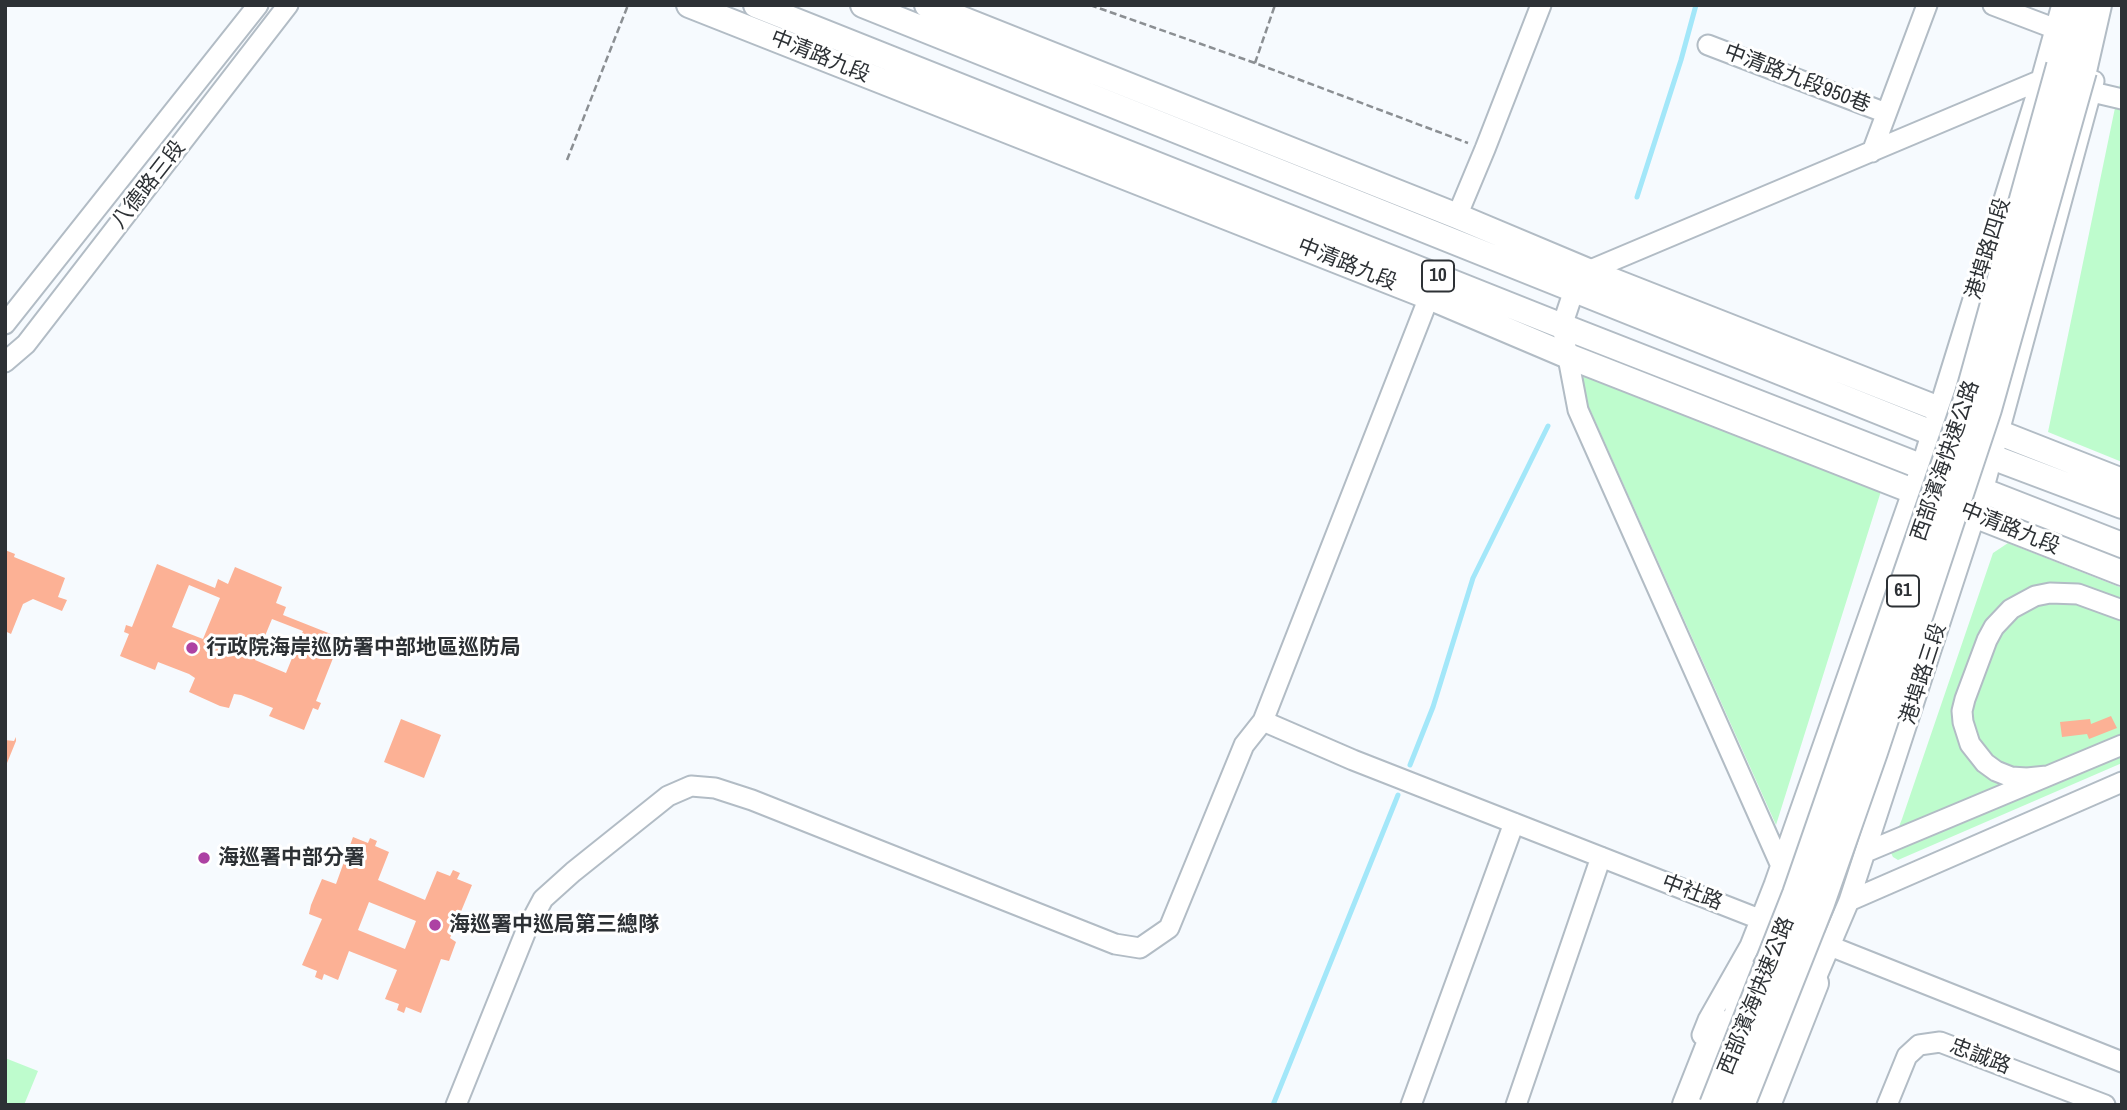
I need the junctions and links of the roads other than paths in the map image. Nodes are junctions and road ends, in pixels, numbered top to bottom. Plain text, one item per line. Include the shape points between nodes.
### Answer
1 (258, 5) edge
2 (288, 5) edge
3 (688, 5) edge
4 (756, 5) edge
5 (863, 5) edge
6 (927, 5) edge
7 (1541, 5) edge
8 (1927, 5) edge
9 (1993, 5) edge
10 (2061, 5) edge
11 (2075, 5) edge
12 (2097, 5) edge
13 (2111, 5) edge
14 (2056, 29) junction
15 (1707, 44) dead end
16 (2041, 80) junction
17 (2091, 93) junction
18 (2122, 99) edge
19 (1886, 113) junction
20 (1872, 152) junction
21 (1457, 216) junction
22 (1581, 281) junction
23 (1429, 297) junction
24 (6, 323) edge
25 (1562, 326) junction
26 (26, 344) junction
27 (1568, 356) junction
28 (5, 362) edge
29 (1936, 421) junction
30 (1999, 433) junction
31 (1992, 457) junction
32 (1921, 467) junction
33 (2122, 481) edge
34 (1912, 491) junction
35 (1983, 491) junction
36 (2122, 506) edge
37 (1976, 515) junction
38 (2122, 545) edge
39 (2122, 573) edge
40 (2122, 610) edge
41 (1263, 721) junction
42 (2122, 745) edge
43 (2047, 776) junction
44 (2122, 782) edge
45 (1514, 823) junction
46 (1866, 852) junction
47 (1601, 857) junction
48 (1781, 866) junction
49 (1846, 906) junction
50 (1760, 919) junction
51 (1750, 946) junction
52 (1829, 946) junction
53 (1814, 983) joint
54 (1719, 1024) joint
55 (2122, 1062) edge
56 (456, 1105) edge
57 (1411, 1105) edge
58 (1516, 1105) edge
59 (1674, 1105) edge
60 (1687, 1105) edge
61 (1701, 1105) edge
62 (1714, 1105) edge
63 (1740, 1105) edge
64 (1754, 1105) edge
65 (1766, 1105) edge
66 (1780, 1105) edge
67 (1887, 1105) edge
68 (2105, 1105) edge

1 - 24 street, 八德路三段
2 - 26 street, 八德路三段
3 - 23 main road, 中清路九段
4 - 25 main road, 中清路九段 / 10
5 - 22 main road, 10
6 - 21 main road
7 - 21 street
8 - 19 street
9 - 14 street
10 - 14 street, 港埠路四段
11 - 62 highway, 西部濱海快速公路 / 61, bridge via 1970,394 1797,894
12 - 63 highway, 西部濱海快速公路 / 61, bridge via 1987,409 1820,903
13 - 17 street
14 - 16 street, 港埠路四段
15 - 19 street, 中清路九段950巷
16 - 17 street
16 - 20 street
16 - 29 street, 港埠路四段
17 - 18 street
17 - 30 street
19 - 20 street
20 - 22 street
21 - 22 main road
22 - 25 street
22 - 29 main road, 10
23 - 27 main road, 中清路九段
23 - 41 street
24 - 26 street
25 - 27 street
25 - 32 main road, 中清路九段 / 10
26 - 28 street, 八德路三段
27 - 34 main road, 中清路九段
27 - 48 street via 1578,410
29 - 30 main road
29 - 31 main road, 10
29 - 32 street, 港埠路四段
30 - 31 street, 港埠路三段
30 - 33 main road
31 - 35 street, 港埠路三段
31 - 36 main road, 10
32 - 34 street, 港埠路四段
32 - 35 main road, 中清路九段 / 10
34 - 37 main road, 中清路九段
34 - 48 street
35 - 37 street, 港埠路三段
35 - 38 main road, 中清路九段 / 10
37 - 39 main road, 中清路九段
37 - 46 street, 港埠路三段
40 - 43 street via 2078,594 2035,596 2011,609 1987,640 1962,711 1970,744 1996,771 2019,778
41 - 45 street, 中社路
41 - 56 street via 1244,746 1169,928 1140,948 1115,944 715,788 691,786 668,796 543,899
42 - 43 street
43 - 46 street
44 - 49 street
45 - 47 street, 中社路
45 - 57 street
46 - 49 street, 港埠路三段
47 - 50 street, 中社路
47 - 58 street
48 - 50 street
49 - 52 street, 港埠路三段
50 - 51 street
50 - 52 street, 中社路
51 - 54 street
51 - 59 street via 1708,1020
51 - 61 street via 1731,1028
52 - 53 street, 港埠路三段
52 - 55 street, 中社路
52 - 64 street, 港埠路三段
52 - 66 street, 港埠路三段
53 - 65 highway
54 - 60 highway
67 - 68 street, 忠誠路 via 1907,1056 1919,1045 1940,1042

